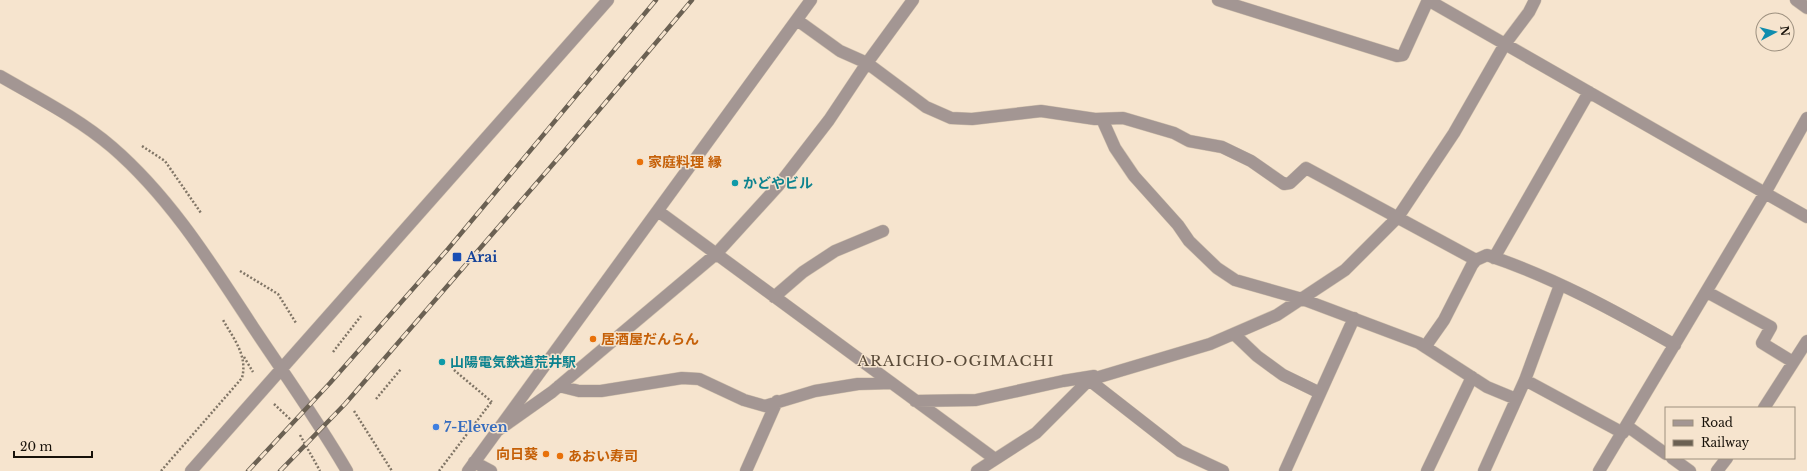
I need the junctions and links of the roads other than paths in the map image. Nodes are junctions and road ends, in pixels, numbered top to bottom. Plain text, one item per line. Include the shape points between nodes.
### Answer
1 (608, 0) edge
2 (811, 0) edge
3 (913, 0) edge
4 (1218, 0) edge
5 (1428, 0) edge
6 (1535, 0) edge
7 (1796, 0) edge
8 (1248, 4) edge
9 (1807, 8) edge
10 (797, 20) junction
11 (1505, 44) junction
12 (867, 63) junction
13 (0, 76) edge
14 (1589, 92) junction
15 (1807, 118) edge
16 (1102, 119) junction
17 (1765, 193) junction
18 (658, 211) junction
19 (1398, 217) junction
20 (1807, 217) edge
21 (883, 231) dead end
22 (716, 254) junction
23 (1494, 258) junction
24 (1476, 260) junction
25 (1560, 285) junction
26 (1707, 292) junction
27 (774, 297) junction
28 (1302, 299) junction
29 (1354, 318) junction
30 (1234, 334) junction
31 (1807, 341) edge
32 (1676, 345) junction
33 (1425, 347) junction
34 (1793, 362) junction
35 (281, 369) junction
36 (1107, 374) junction
37 (1472, 377) junction
38 (1089, 380) junction
39 (1525, 380) junction
40 (892, 383) junction
41 (559, 386) junction
42 (1320, 393) junction
43 (1516, 399) junction
44 (777, 401) junction
45 (915, 401) junction
46 (1765, 407) edge
47 (1625, 430) junction
48 (497, 431) junction
49 (1665, 453) edge
50 (996, 459) junction
51 (1673, 459) edge
52 (1726, 459) edge
53 (471, 466) edge
54 (191, 471) edge
55 (347, 471) edge
56 (491, 471) edge
57 (746, 471) edge
58 (977, 471) edge
59 (1223, 471) edge
60 (1285, 471) edge
61 (1427, 471) edge
62 (1484, 471) edge
63 (1599, 471) edge
64 (1690, 471) edge
65 (1717, 471) edge

1 - 35 street
2 - 10 street
3 - 12 street
4 - 8 street
5 - 8 street via 1403,54 1397,56
5 - 11 street
6 - 11 street
7 - 9 street
10 - 12 street via 840,51
10 - 18 street
11 - 14 street
11 - 19 street via 1454,133
12 - 16 street via 926,107 951,118 972,119 1041,111
12 - 22 street via 829,120 778,186
13 - 35 street via 74,120 111,146 146,179 186,228
14 - 17 street
14 - 23 street
15 - 17 street
16 - 19 street via 1123,118 1189,140 1222,147 1251,161 1284,184 1290,183 1306,168
16 - 28 street via 1115,148 1134,176 1189,241 1217,268 1235,280
17 - 20 street
17 - 26 street
18 - 22 street
18 - 48 street
19 - 24 street
19 - 28 street via 1345,270
21 - 27 street via 835,251 803,272
22 - 27 street
22 - 41 street
23 - 24 street via 1487,255
23 - 25 street
24 - 33 street via 1444,320
25 - 32 street via 1629,318
25 - 39 street
26 - 32 street
26 - 34 street via 1771,327 1762,343
27 - 40 street
28 - 29 street
28 - 30 street via 1277,315
29 - 33 street via 1419,342
29 - 42 street
30 - 36 street via 1210,344
30 - 42 street via 1257,356 1283,375
31 - 34 street
32 - 47 street
33 - 37 street
34 - 46 street
35 - 54 street
35 - 55 street
36 - 38 street
36 - 45 street via 976,400
37 - 43 street via 1487,387
37 - 61 street
38 - 50 street via 1036,433
38 - 59 street via 1180,451
39 - 43 street
39 - 47 street
40 - 44 street via 858,384 815,390
40 - 45 street
41 - 44 street via 579,391 601,391 682,378 699,379 744,400 765,406
41 - 48 street
42 - 60 street
43 - 62 street
44 - 57 street
45 - 50 street
47 - 49 street
47 - 63 street
48 - 53 street
50 - 58 street
51 - 64 street
52 - 65 street
53 - 56 street

